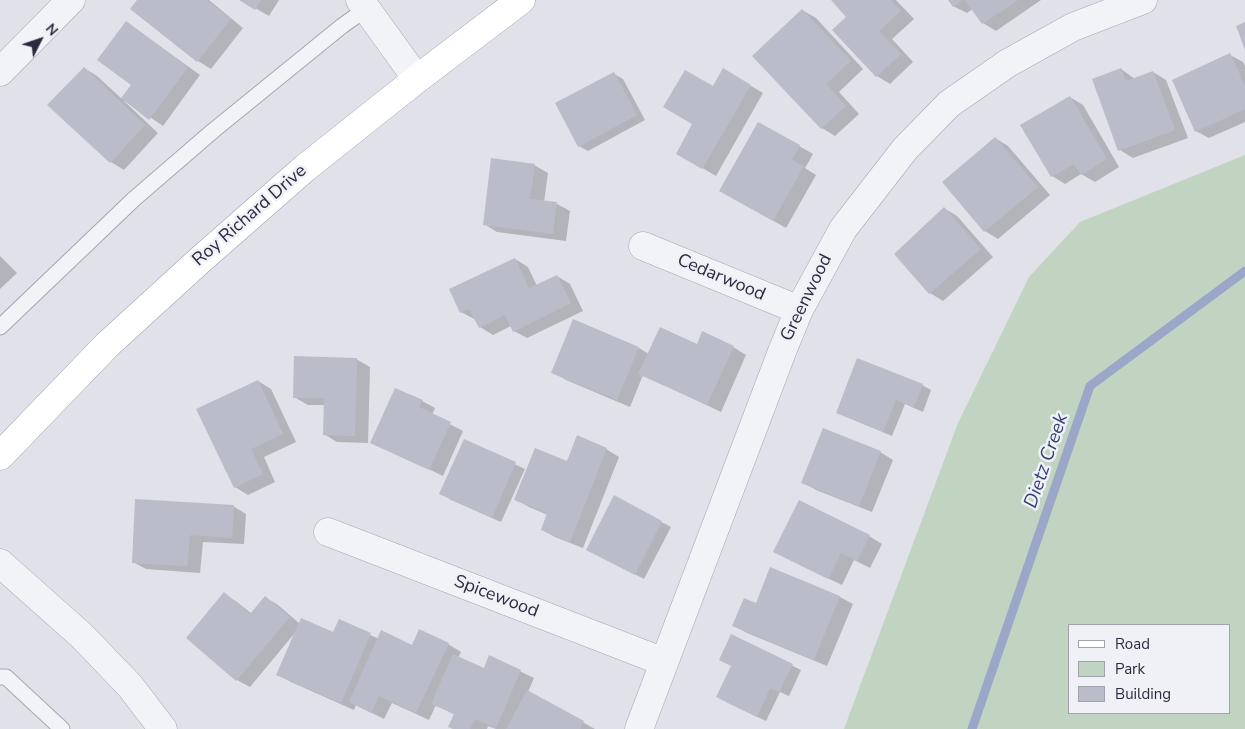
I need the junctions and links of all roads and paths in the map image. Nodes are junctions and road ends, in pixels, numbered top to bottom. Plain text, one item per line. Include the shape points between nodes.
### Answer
1 (71, 0) edge
2 (521, 0) edge
3 (1126, 3) edge
4 (363, 4) edge
5 (0, 72) edge
6 (417, 79) junction
7 (643, 246) dead end
8 (799, 310) junction
9 (0, 327) edge
10 (0, 456) edge
11 (328, 532) dead end
12 (0, 563) edge
13 (664, 662) junction
14 (0, 677) edge
15 (62, 729) edge
16 (163, 729) edge
17 (639, 729) edge

1 - 5 street
2 - 6 main road, Roy Richard Drive
3 - 8 street, Greenwood via 1073,26 1008,63 950,104 905,149 843,229
4 - 6 street
4 - 9 lane via 342,26 127,206
6 - 10 main road, Roy Richard Drive via 305,168 199,261 108,345
7 - 8 street, Cedarwood
8 - 13 street, Greenwood
11 - 13 street, Spicewood
12 - 16 street via 82,636 130,686
13 - 17 street, Greenwood
14 - 15 lane via 6,678

